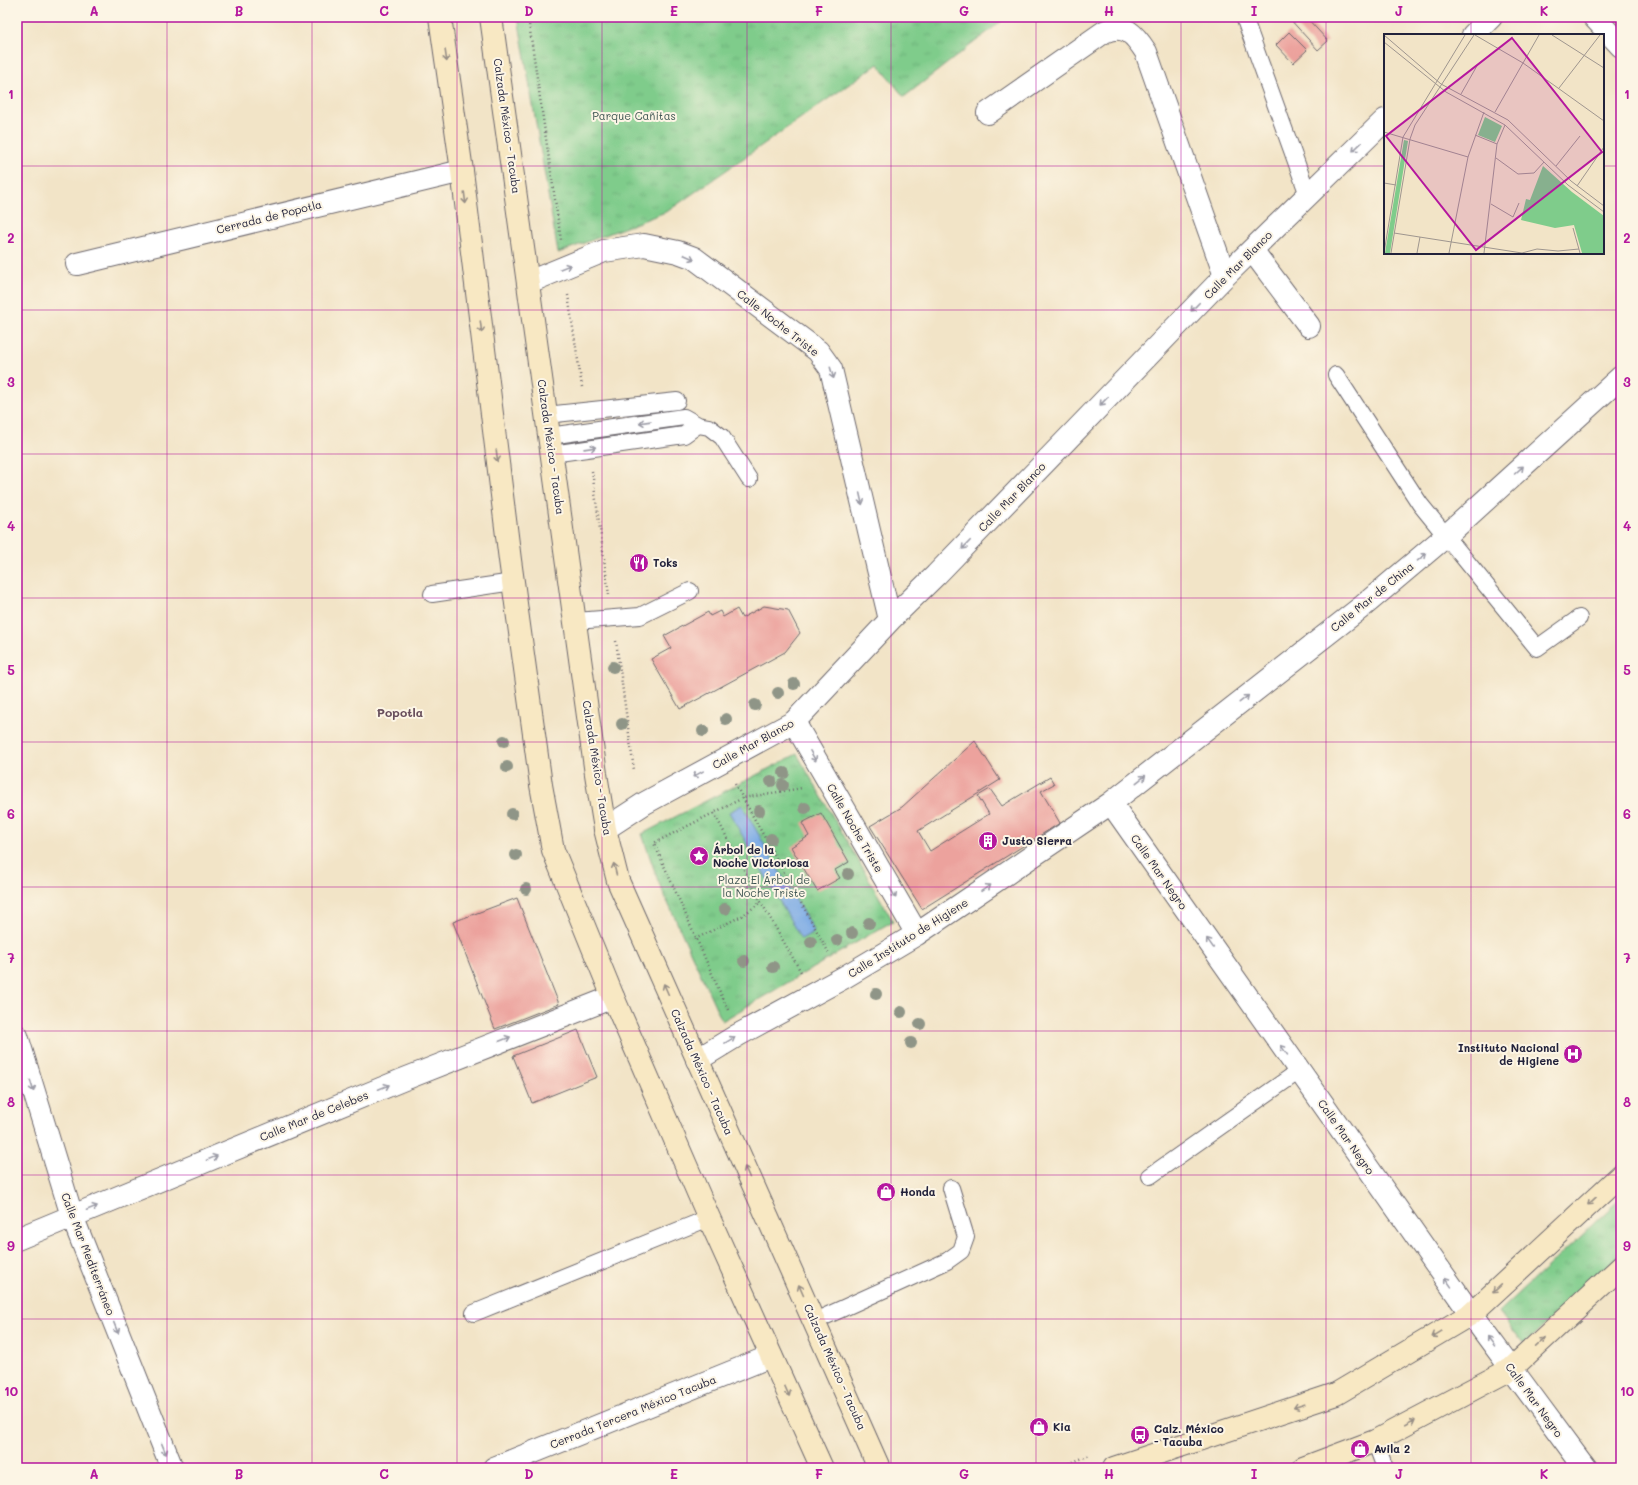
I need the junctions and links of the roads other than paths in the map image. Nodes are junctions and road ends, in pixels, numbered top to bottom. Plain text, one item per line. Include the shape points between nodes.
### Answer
1 (440, 17) edge
2 (491, 17) edge
3 (1244, 17) edge
4 (1491, 17) edge
5 (1594, 17) edge
6 (1474, 34) edge
7 (1621, 46) edge
8 (988, 113) dead end
9 (1384, 121) edge
10 (462, 171) junction
11 (1308, 195) junction
12 (1252, 250) junction
13 (77, 264) dead end
14 (1224, 276) junction
15 (529, 282) junction
16 (1309, 326) dead end
17 (1336, 375) dead end
18 (1621, 377) edge
19 (677, 401) dead end
20 (698, 425) junction
21 (549, 435) junction
22 (750, 479) dead end
23 (1446, 536) junction
24 (514, 582) junction
25 (690, 591) dead end
26 (432, 594) dead end
27 (1578, 618) dead end
28 (890, 620) junction
29 (576, 621) junction
30 (794, 722) junction
31 (1111, 803) junction
32 (605, 829) junction
33 (917, 934) junction
34 (613, 997) junction
35 (17, 1036) edge
36 (697, 1060) junction
37 (1299, 1070) junction
38 (1621, 1175) edge
39 (1150, 1176) dead end
40 (951, 1188) dead end
41 (72, 1216) junction
42 (709, 1218) junction
43 (17, 1239) edge
44 (1621, 1267) edge
45 (474, 1313) dead end
46 (1471, 1314) junction
47 (815, 1321) junction
48 (771, 1356) junction
49 (1511, 1369) junction
50 (1376, 1441) junction
51 (172, 1468) edge
52 (494, 1468) edge
53 (822, 1468) edge
54 (879, 1468) edge
55 (1114, 1468) edge
56 (1303, 1468) edge
57 (1385, 1468) edge
58 (1585, 1468) edge

1 -> 10 main road
2 - 15 main road, Calzada México - Tacuba
3 - 11 lane
4 - 6 street
5 - 7 street
8 - 14 street via 1104,32 1114,27 1126,30 1138,39 1146,52
9 -> 11 street, Calle Mar Blanco
10 - 13 street, Cerrada de Popotla
10 -> 24 main road
11 - 12 street, Calle Mar Blanco
12 - 14 street, Calle Mar Blanco
12 - 16 street
14 -> 28 street, Calle Mar Blanco via 942,570
15 - 21 main road, Calzada México - Tacuba
15 -> 28 street, Calle Noche Triste via 604,251 644,245 678,252 694,258 818,352 831,369
17 - 23 lane via 1420,504
23 -> 18 street, Calle Mar de China
19 - 21 lane
21 -> 20 lane via 684,435
20 -> 21 lane via 684,417
20 - 22 lane via 709,427 722,437
21 - 29 main road, Calzada México - Tacuba
23 - 27 lane via 1536,648
31 -> 23 street, Calle Mar de China via 1363,606
24 - 26 lane
24 - 34 main road via 541,785 553,850
25 - 29 lane via 640,616
28 - 30 street, Calle Mar Blanco
29 - 32 main road, Calzada México - Tacuba
30 -> 32 street, Calle Mar Blanco via 645,804
30 -> 33 street, Calle Noche Triste
33 -> 31 street, Calle Instituto de Higiene
37 -> 31 street, Calle Mar Negro
36 -> 32 main road, Calzada México - Tacuba via 618,881
36 -> 33 street, Calle Instituto de Higiene
41 -> 34 street, Calle Mar de Celebes via 402,1080
34 - 42 main road
35 -> 41 street, Calle Mar Mediterráneo
47 -> 36 main road, Calzada México - Tacuba
37 - 39 lane
46 -> 37 street, Calle Mar Negro
38 -> 46 main road
40 - 47 lane via 966,1237 961,1251 947,1260
41 - 43 street, Calle Mar de Celebes
41 -> 51 street, Calle Mar Mediterráneo
42 - 45 lane
42 - 48 main road
49 -> 44 main road
49 -> 46 street, Calle Mar Negro
46 -> 55 main road via 1336,1394
47 - 54 main road, Calzada México - Tacuba
48 - 52 street, Cerrada Tercera México Tacuba
48 -> 53 main road
50 -> 49 main road
49 - 58 street, Calle Mar Negro
50 - 56 main road
50 - 57 lane

